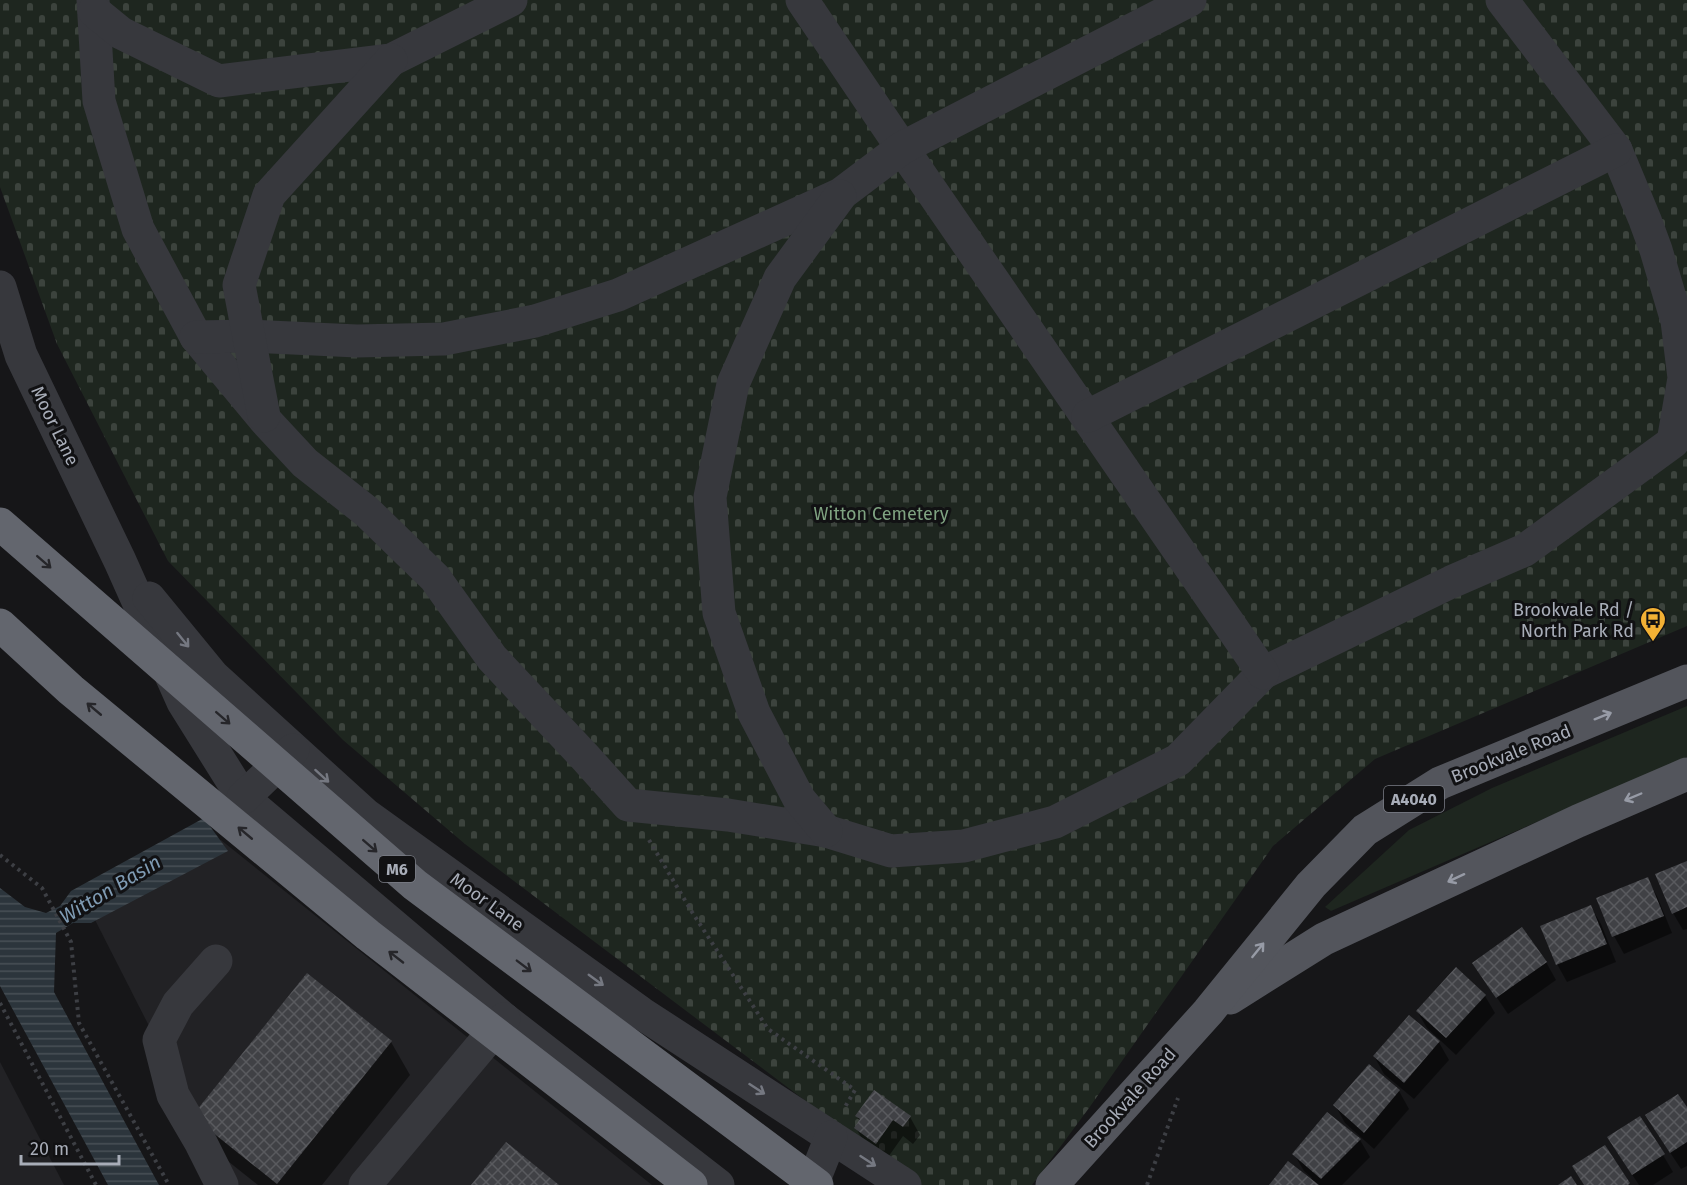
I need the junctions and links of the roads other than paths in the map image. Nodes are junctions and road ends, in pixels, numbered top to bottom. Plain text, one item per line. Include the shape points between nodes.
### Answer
1 (511, 0) edge
2 (802, 0) edge
3 (1190, 0) edge
4 (1502, 0) edge
5 (93, 5) edge
6 (391, 60) junction
7 (902, 148) junction
8 (1616, 150) junction
9 (842, 194) junction
10 (0, 286) edge
11 (248, 336) junction
12 (196, 337) junction
13 (1088, 416) junction
14 (265, 420) junction
15 (0, 524) edge
16 (120, 561) junction
17 (0, 625) edge
18 (1263, 673) junction
19 (1687, 681) edge
20 (293, 750) junction
21 (1687, 774) edge
22 (243, 798) junction
23 (826, 831) junction
24 (216, 961) dead end
25 (1208, 1012) junction
26 (504, 1019) junction
27 (831, 1137) junction
28 (222, 1185) edge
29 (365, 1185) edge
30 (691, 1185) edge
31 (718, 1185) edge
32 (812, 1185) edge
33 (817, 1185) edge
34 (905, 1185) edge
35 (1052, 1185) edge

1 - 6 street
2 - 7 street
3 - 7 street
4 - 8 street
5 - 6 street via 121,33 219,81
5 - 12 street via 99,101 138,228
6 - 11 street via 269,195 239,285
7 - 9 street
7 - 13 street
8 - 13 street
8 - 18 street via 1656,250 1677,321 1684,378 1673,442 1526,550
9 - 11 street via 618,295 535,321 444,339 357,341
9 - 23 street via 780,278 733,384 710,497 719,613 754,713 799,799
10 - 16 street, Moor Lane via 21,355
11 - 12 street
11 - 14 street
12 - 14 street
13 - 18 street
14 - 23 street via 305,463 366,512 435,578 492,658 628,805 728,815
15 -> 33 highway, M6, bridge via 415,885
16 -> 20 street, Moor Lane via 213,676
16 - 22 street, Moor Lane via 183,702
30 -> 17 highway, bridge via 368,935 71,690
18 - 23 street via 1178,760 1055,822 964,846 891,851
25 -> 19 main road, Brookvale Road / A4040 via 1311,885 1365,830 1440,783
20 - 22 street
20 -> 27 street, Moor Lane via 366,815 641,1013
21 -> 25 main road, Brookvale Road / A4040 via 1324,939
22 - 26 street, Moor Lane
24 - 28 street via 178,1004 159,1040 173,1095
25 - 35 main road, Brookvale Road / A4040
26 - 29 street
26 - 31 street, Moor Lane
27 - 32 street
27 -> 34 street, Moor Lane

